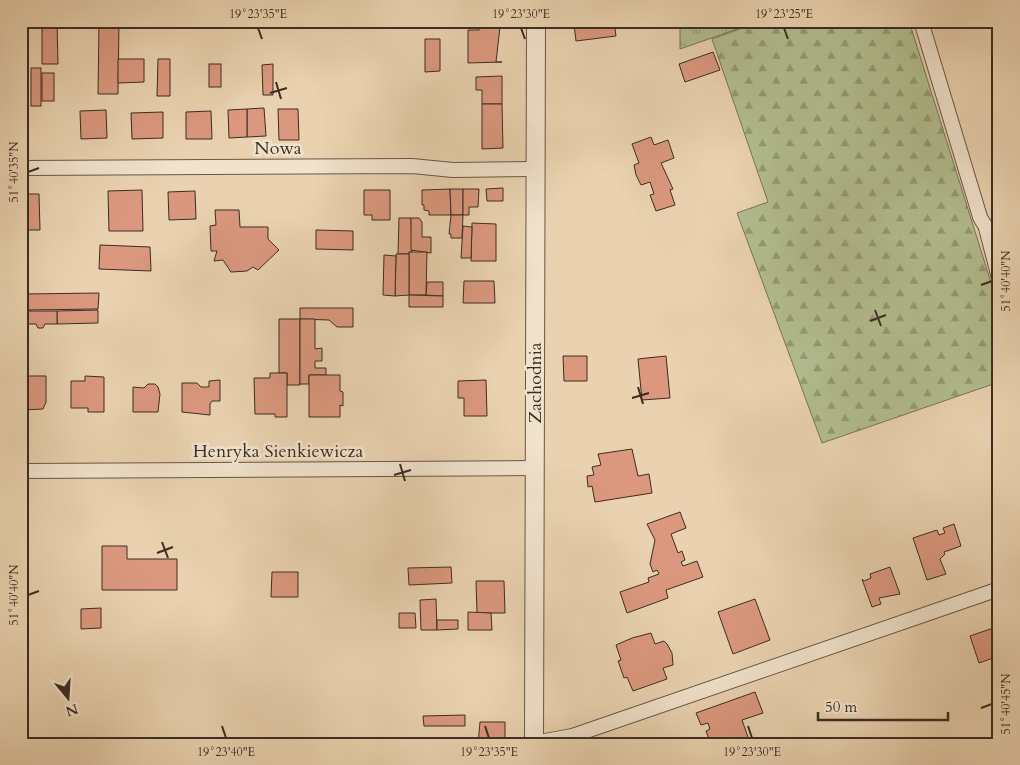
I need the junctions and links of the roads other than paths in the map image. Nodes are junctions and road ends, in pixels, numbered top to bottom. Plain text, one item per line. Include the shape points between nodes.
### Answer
1 (536, 21) edge
2 (922, 21) edge
3 (21, 168) edge
4 (536, 169) junction
5 (992, 230) edge
6 (999, 278) edge
7 (535, 468) junction
8 (21, 471) edge
9 (999, 589) edge
10 (534, 744) edge

1 - 4 street, Zachodnia
2 - 5 street via 978,208
3 - 4 street, Nowa via 412,166 453,170
4 - 7 street, Zachodnia
5 - 6 street
7 - 8 street, Henryka Sienkiewicza
7 - 10 street, Zachodnia
9 - 10 street via 572,736

